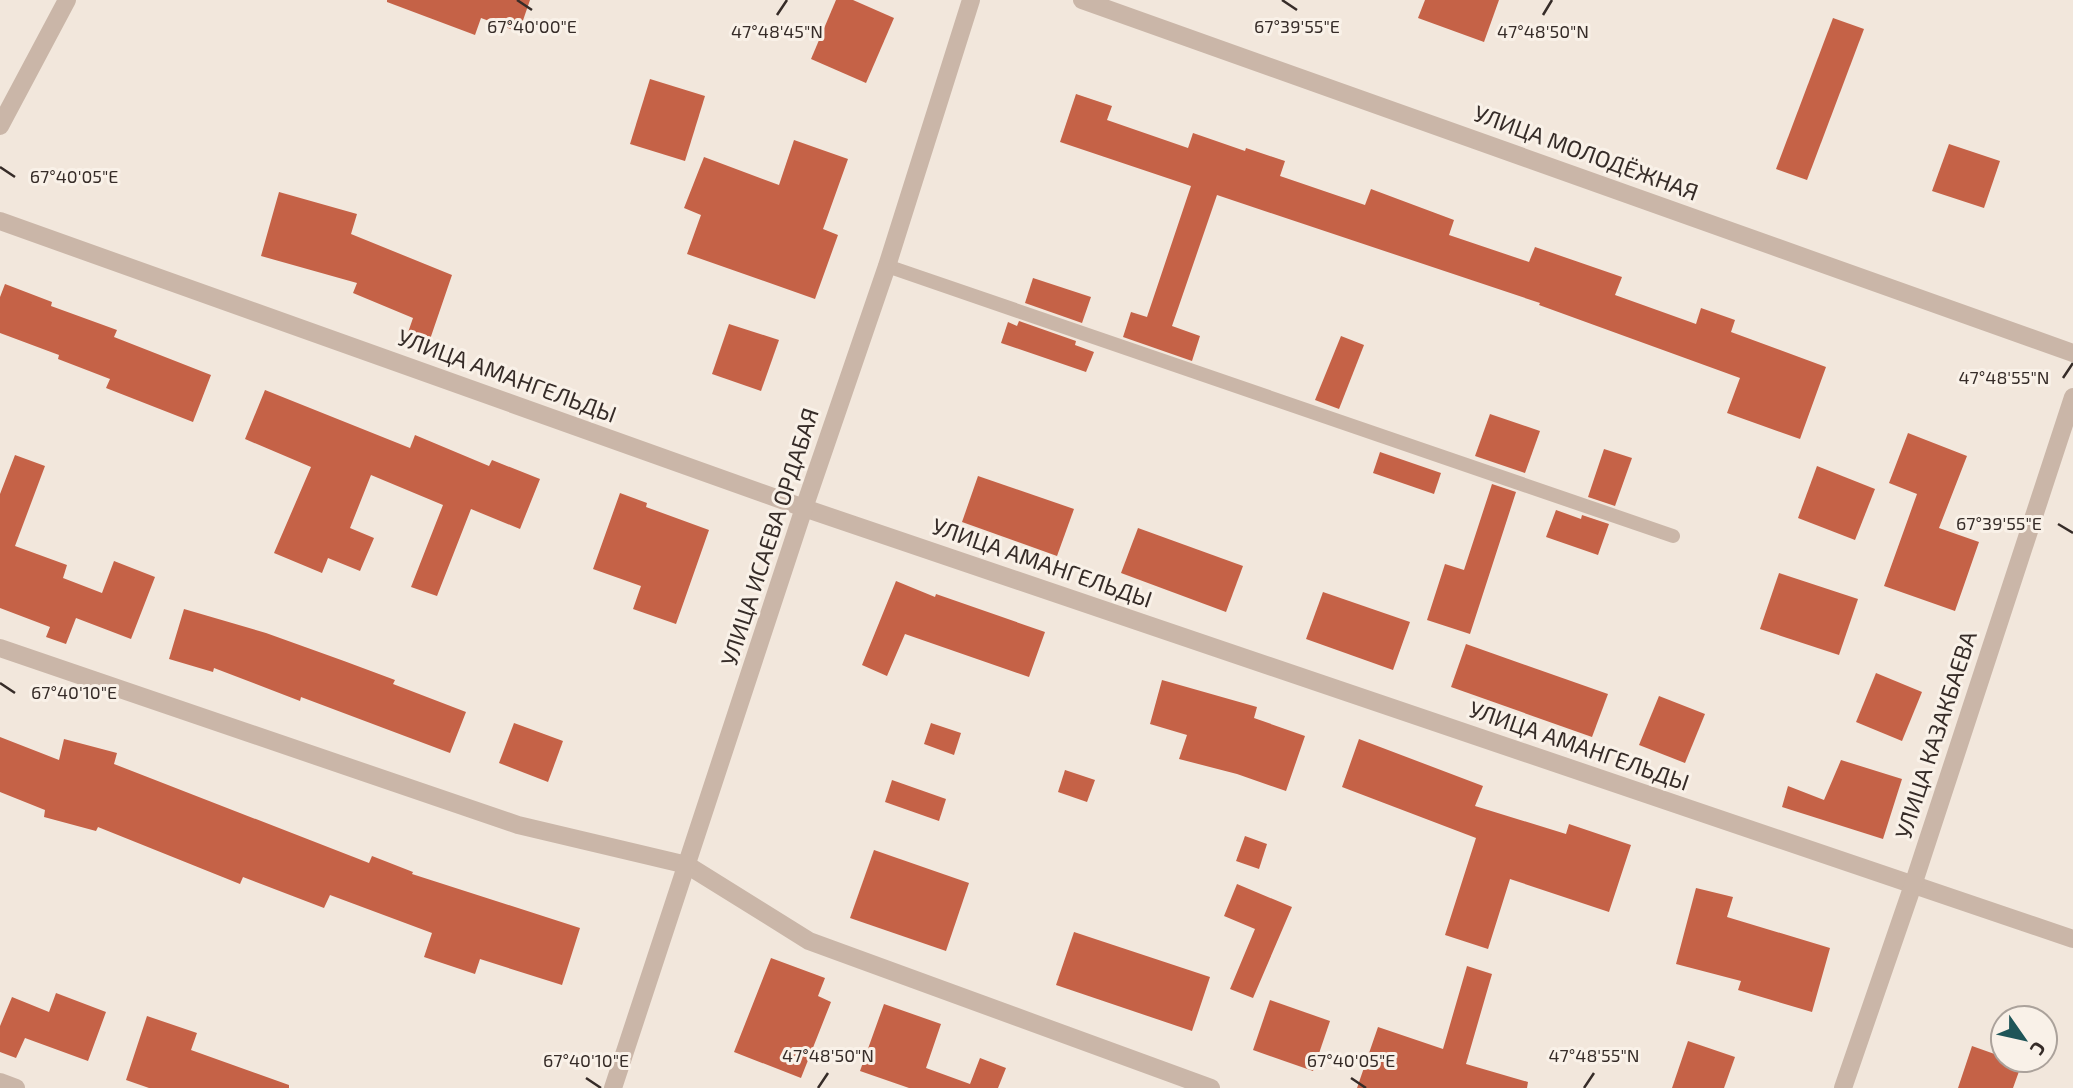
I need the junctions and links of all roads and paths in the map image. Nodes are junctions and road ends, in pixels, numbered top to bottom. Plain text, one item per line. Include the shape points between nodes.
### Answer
1 (68, 0) edge
2 (971, 0) edge
3 (1082, 0) edge
4 (0, 126) edge
5 (0, 221) edge
6 (887, 267) junction
7 (2073, 353) edge
8 (2073, 397) edge
9 (804, 508) junction
10 (1673, 536) dead end
11 (0, 648) edge
12 (687, 865) junction
13 (1913, 885) junction
14 (2073, 939) edge
15 (0, 1082) edge
16 (16, 1088) edge
17 (612, 1088) edge
18 (1211, 1088) edge
19 (1843, 1088) edge

1 - 4 street
2 - 6 street, УЛИЦА ИСАЕВА ОРДАБАЯ
3 - 7 street, УЛИЦА МОЛОДЁЖНАЯ
5 - 9 street, УЛИЦА АМАНГЕЛЬДЫ
6 - 9 street, УЛИЦА ИСАЕВА ОРДАБАЯ
6 - 10 lane
8 - 13 street, УЛИЦА КАЗАКБАЕВА
9 - 12 street, УЛИЦА ИСАЕВА ОРДАБАЯ
9 - 13 street, УЛИЦА АМАНГЕЛЬДЫ
11 - 12 street via 518,825
12 - 17 street, УЛИЦА ИСАЕВА ОРДАБАЯ
12 - 18 street via 809,941
13 - 14 street, УЛИЦА АМАНГЕЛЬДЫ
13 - 19 street, УЛИЦА КАЗАКБАЕВА
15 - 16 street

